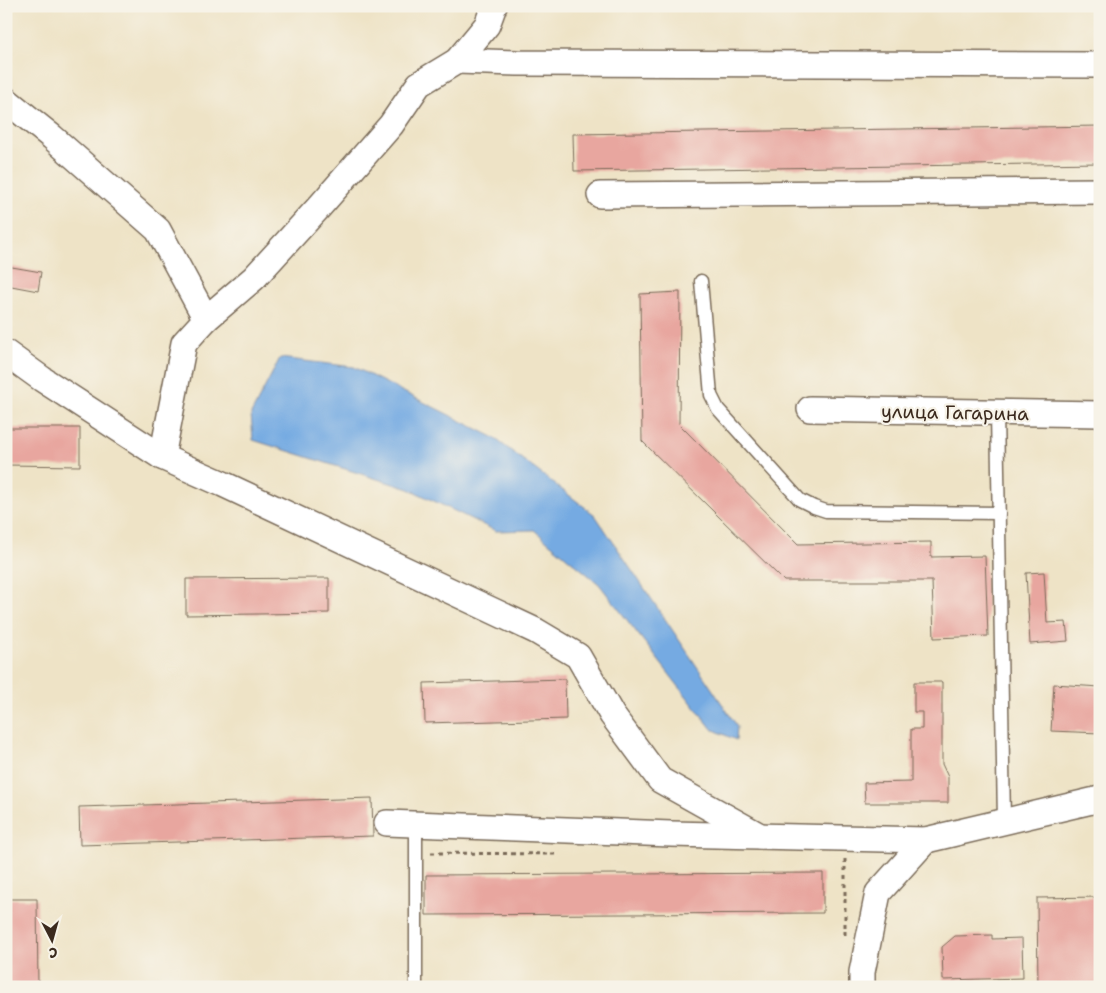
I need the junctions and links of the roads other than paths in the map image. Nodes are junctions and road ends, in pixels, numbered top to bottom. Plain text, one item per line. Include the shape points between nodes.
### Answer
1 (494, 6) edge
2 (457, 61) junction
3 (1100, 65) edge
4 (6, 100) edge
5 (1100, 191) edge
6 (600, 195) dead end
7 (701, 281) dead end
8 (206, 320) junction
9 (6, 353) edge
10 (810, 410) dead end
11 (997, 412) junction
12 (1100, 414) edge
13 (162, 458) junction
14 (999, 513) junction
15 (1100, 799) edge
16 (1004, 821) junction
17 (387, 823) dead end
18 (416, 824) junction
19 (760, 836) junction
20 (926, 840) junction
21 (416, 987) edge
22 (862, 987) edge

1 - 2 street via 487,25
2 - 3 street
2 - 8 street via 419,84 391,125 314,213 254,278
4 - 8 street via 158,230
5 - 6 street
7 - 14 lane via 710,395 718,409 800,500 826,511
8 - 13 street via 184,343
9 - 13 street
10 - 11 street, улица Гагарина
11 - 12 street, улица Гагарина
11 - 14 lane
13 - 19 street via 536,631 578,656 612,715 660,780
14 - 16 lane
15 - 16 street
16 - 20 street
17 - 18 street
18 - 19 street
18 - 21 lane
19 - 20 street
20 - 22 street via 878,893 862,972

